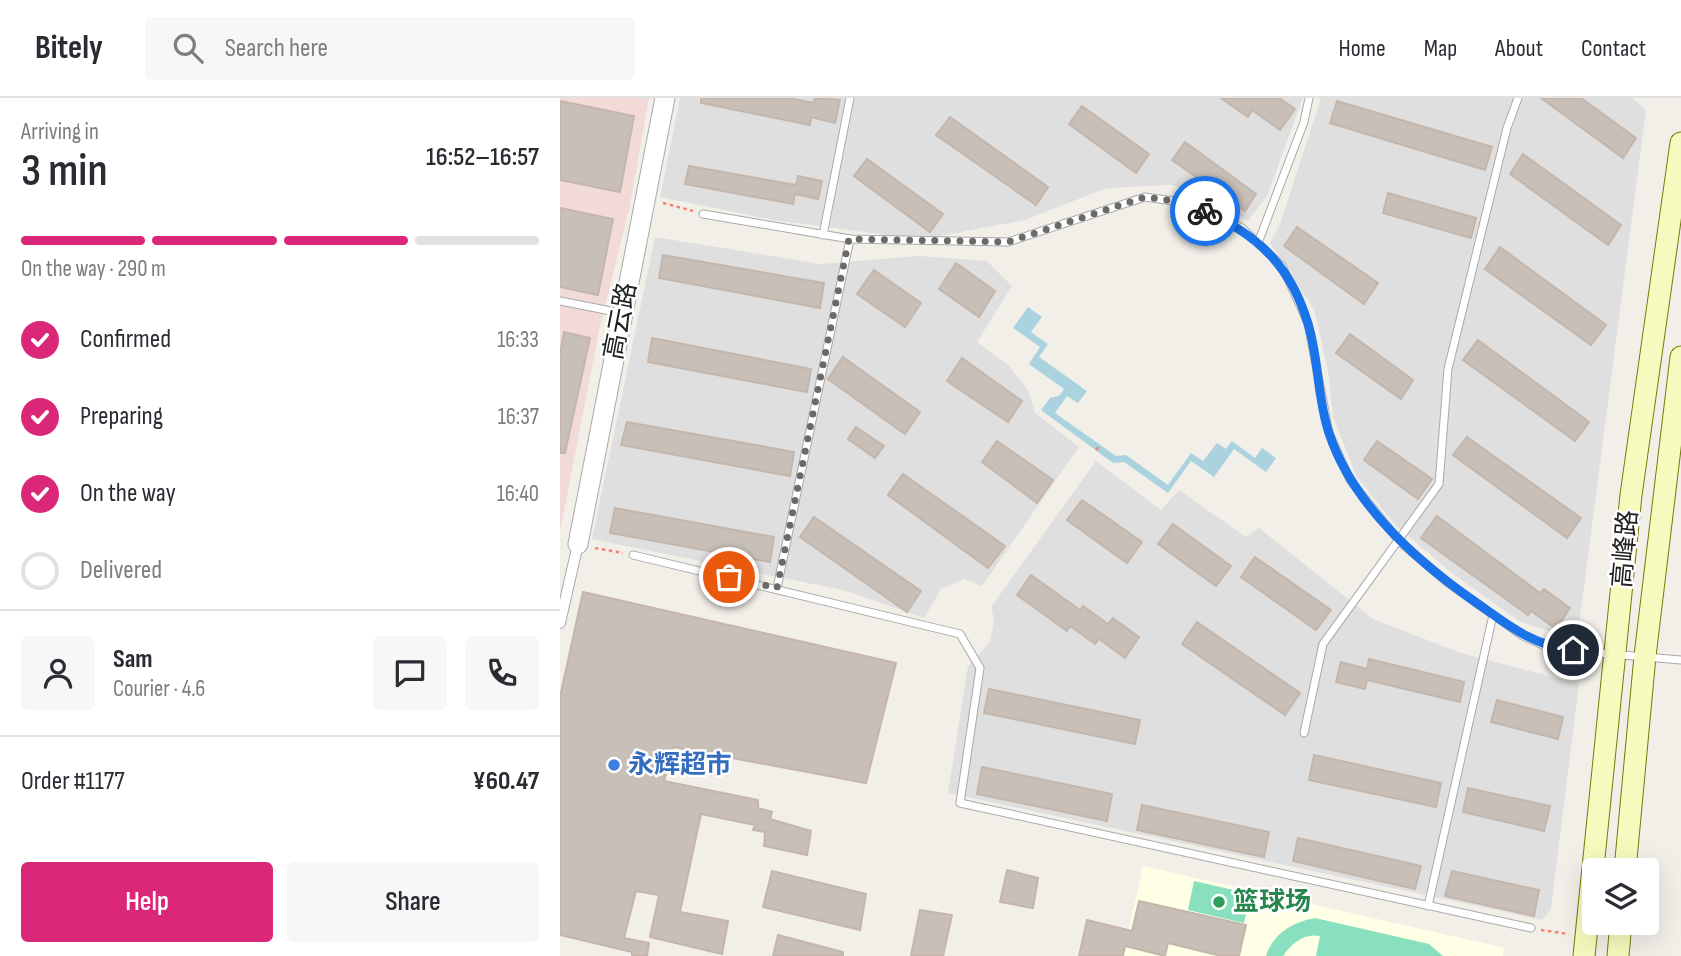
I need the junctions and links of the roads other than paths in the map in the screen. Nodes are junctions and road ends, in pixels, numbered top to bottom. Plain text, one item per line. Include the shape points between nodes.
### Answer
1 (665, 98) edge
2 (850, 98) edge
3 (1310, 98) edge
4 (1518, 98) edge
5 (1681, 143) edge
6 (704, 214) road end
7 (823, 235) junction
8 (849, 239) junction
9 (1258, 243) junction
10 (560, 301) edge
11 (623, 313) junction
12 (1681, 357) edge
13 (1400, 541) junction
14 (578, 544) joint
15 (633, 555) road end
16 (777, 588) junction
17 (1493, 614) junction
18 (560, 623) edge
19 (1616, 653) junction
20 (1645, 656) junction
21 (1681, 660) edge
22 (1304, 733) dead end
23 (1626, 858) edge
24 (1429, 906) junction
25 (1531, 928) road end
26 (1620, 935) edge
27 (1585, 947) edge
28 (1618, 956) edge

1 - 11 street, 高云路
2 - 7 lane
3 - 9 lane
4 - 13 lane via 1448,369 1439,484
5 - 19 main road, 高峰路 via 1631,495
6 - 7 lane
7 - 8 lane
8 - 9 lane via 1008,242 1145,197 1188,203 1242,228
8 - 16 lane
9 - 13 lane via 1282,266 1308,323 1329,433 1350,480
10 - 11 lane
11 - 14 street, 高云路
12 - 20 main road, 高峰路
13 - 17 lane
13 - 22 lane via 1322,644
14 - 18 street
15 - 16 lane
16 - 24 lane via 960,634 980,667 960,803
17 - 19 lane via 1523,636 1552,649
17 - 24 lane
19 - 20 lane
19 - 27 main road, 高峰路
20 - 21 lane
20 - 23 main road, 高峰路
24 - 25 lane
26 - 28 main road

